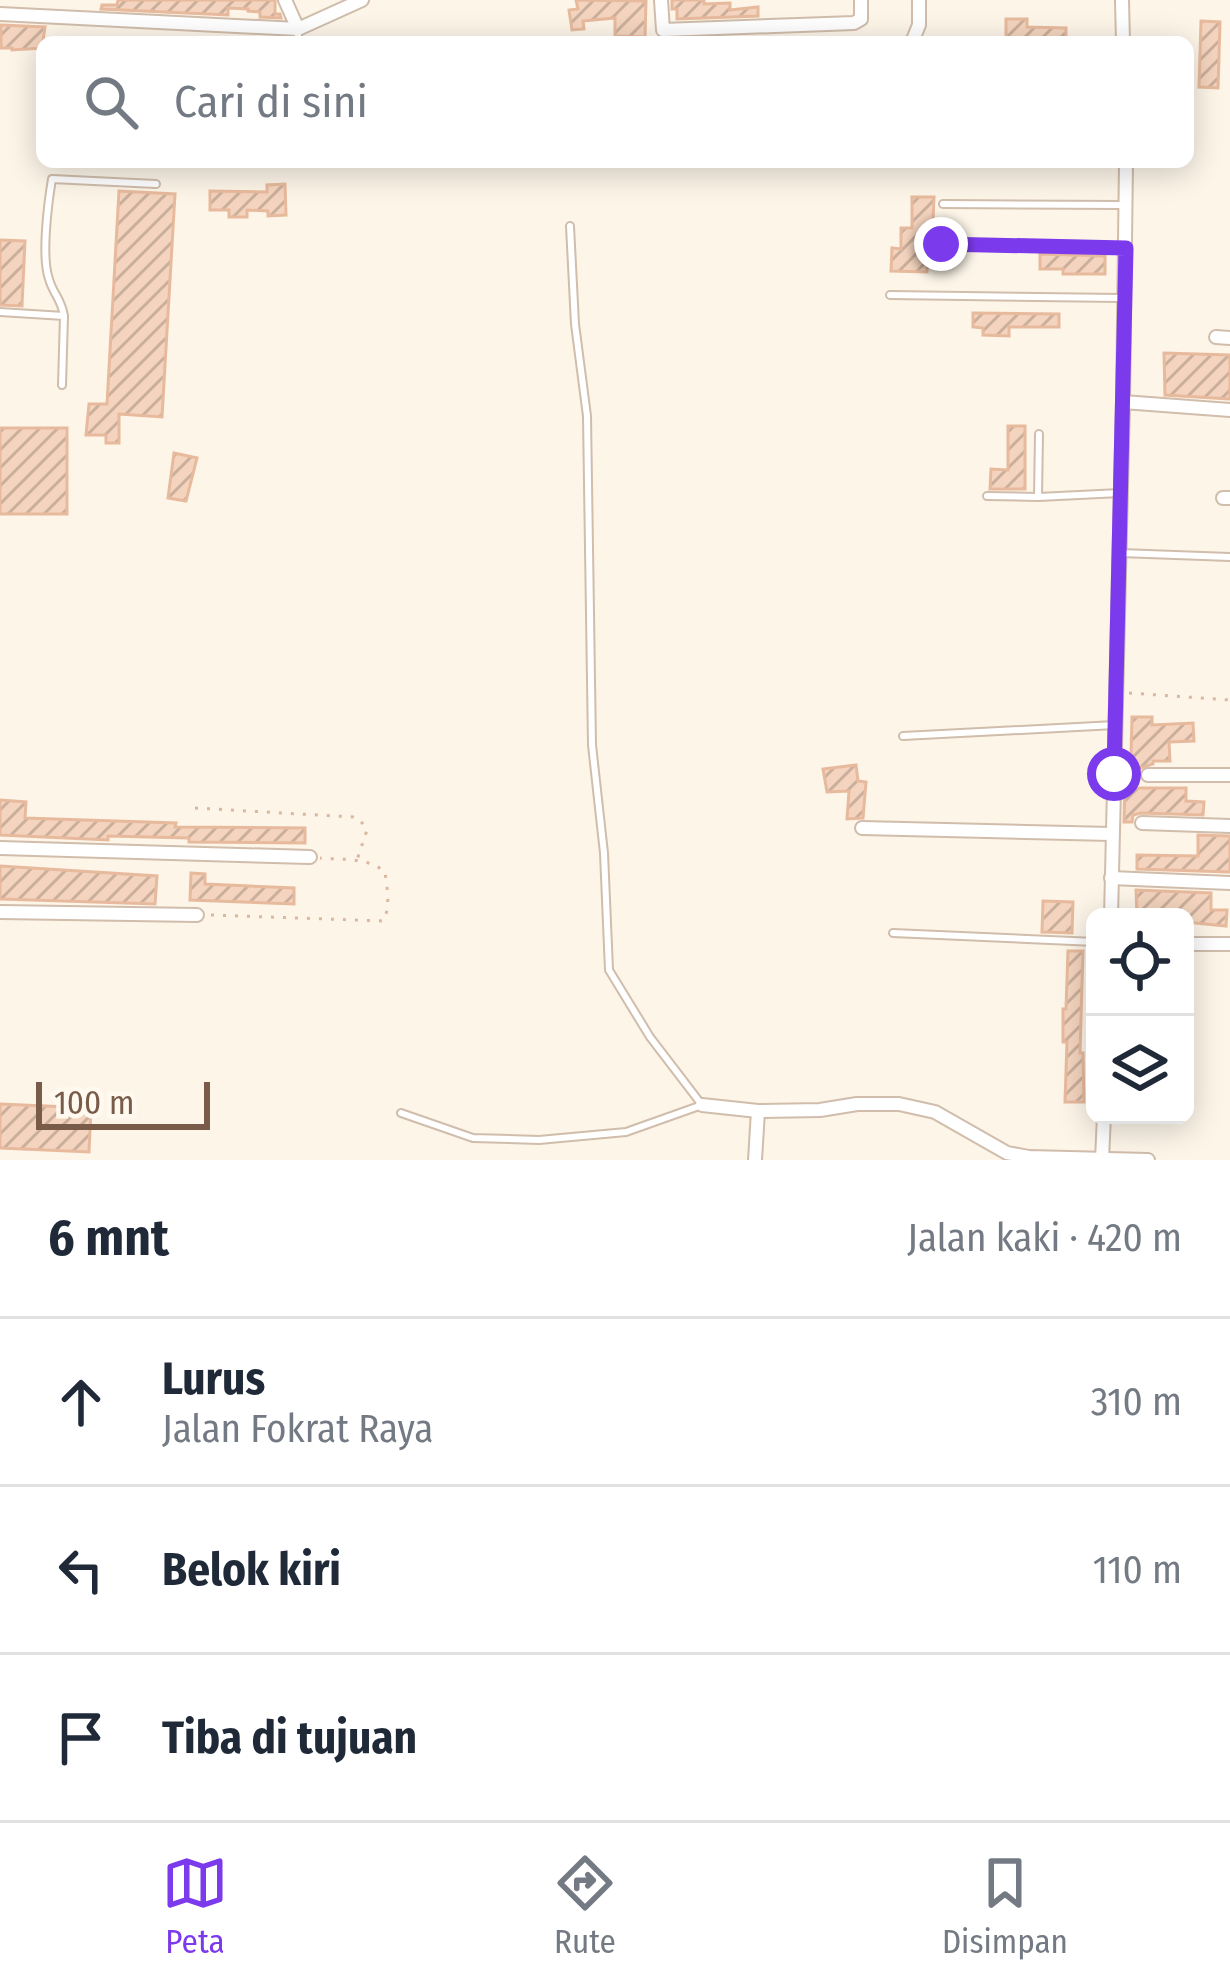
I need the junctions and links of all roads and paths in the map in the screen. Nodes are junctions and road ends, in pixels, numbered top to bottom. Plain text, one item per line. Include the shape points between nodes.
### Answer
1 (285, 0) edge
2 (361, 0) edge
3 (661, 0) edge
4 (861, 0) edge
5 (919, 0) edge
6 (1122, 0) edge
7 (0, 14) edge
8 (298, 36) edge
9 (915, 36) edge
10 (1123, 36) edge
11 (1126, 168) edge
12 (156, 184) dead end
13 (943, 204) dead end
14 (1126, 205) junction
15 (570, 226) dead end
16 (941, 244) dead end
17 (1126, 248) junction
18 (890, 295) dead end
19 (1124, 298) junction
20 (0, 312) edge
21 (64, 316) junction
22 (62, 385) dead end
23 (1123, 402) junction
24 (1230, 410) edge
25 (1039, 434) dead end
26 (1120, 493) junction
27 (987, 496) dead end
28 (1038, 497) junction
29 (1118, 553) junction
30 (1230, 556) edge
31 (1115, 692) junction
32 (1230, 700) edge
33 (1114, 725) junction
34 (903, 736) dead end
35 (1148, 775) dead end
36 (1230, 775) edge
37 (195, 808) dead end
38 (1142, 823) dead end
39 (1230, 826) edge
40 (862, 828) dead end
41 (1111, 834) junction
42 (0, 848) edge
43 (310, 857) joint
44 (357, 861) junction
45 (1111, 878) junction
46 (1230, 883) edge
47 (1111, 908) edge
48 (0, 912) edge
49 (197, 915) joint
50 (892, 933) dead end
51 (1086, 942) edge
52 (1194, 944) edge
53 (1230, 944) edge
54 (702, 1105) junction
55 (758, 1111) junction
56 (400, 1113) dead end
57 (1104, 1124) edge
58 (1102, 1159) edge
59 (755, 1160) edge
60 (1148, 1160) edge

1 - 8 street
2 - 8 street
3 - 4 street via 663,30 854,22
5 - 9 street
6 - 10 street
7 - 8 street
11 - 14 street
12 - 21 lane via 52,179 46,265
13 - 14 lane
14 - 17 street
15 - 54 lane via 587,416 592,745 609,970
16 - 17 lane
17 - 19 street
18 - 19 lane
19 - 23 street
20 - 21 lane
21 - 22 lane
23 - 24 street
23 - 26 street
25 - 28 lane
26 - 28 lane
26 - 29 street
27 - 28 lane
29 - 30 lane
29 - 31 street
31 - 32 path
31 - 33 street
33 - 34 lane
33 - 41 street
35 - 36 street
37 - 44 path via 353,817 367,830
38 - 39 street
40 - 41 street
41 - 45 street
42 - 43 street
43 - 44 path
44 - 49 path via 385,872 383,921
45 - 46 street
45 - 47 street
48 - 49 street
50 - 51 lane
52 - 53 street
54 - 55 street
54 - 56 lane via 626,1132 539,1140 473,1138
55 - 58 street via 899,1103 935,1112 1007,1153
55 - 59 street
57 - 58 street
58 - 60 street

